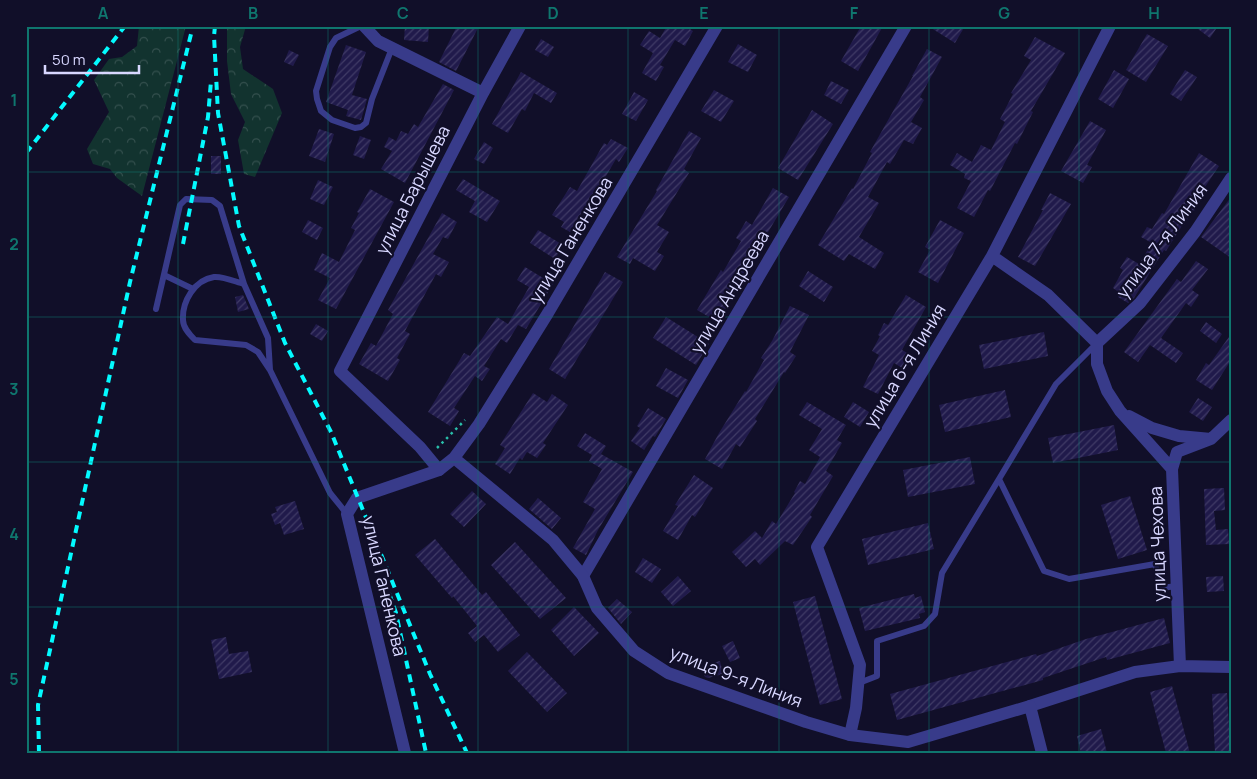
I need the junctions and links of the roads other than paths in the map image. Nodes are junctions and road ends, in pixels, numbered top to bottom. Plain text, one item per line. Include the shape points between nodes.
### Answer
1 (363, 26) edge
2 (520, 26) edge
3 (717, 26) edge
4 (906, 26) edge
5 (1110, 26) edge
6 (392, 48) junction
7 (483, 93) junction
8 (1231, 178) edge
9 (992, 256) junction
10 (164, 276) junction
11 (244, 284) junction
12 (193, 290) junction
13 (156, 309) dead end
14 (1097, 343) junction
15 (270, 370) junction
16 (1120, 411) junction
17 (1231, 420) edge
18 (1211, 439) junction
19 (454, 458) junction
20 (1172, 469) junction
21 (439, 470) junction
22 (999, 479) junction
23 (347, 514) junction
24 (583, 576) junction
25 (1177, 586) junction
26 (1180, 666) junction
27 (1231, 667) edge
28 (859, 683) junction
29 (1030, 706) junction
30 (850, 735) junction
31 (405, 753) edge
32 (1042, 753) edge

1 - 6 street via 378,42
1 - 6 lane via 336,38 330,47 316,99 321,110 332,120 355,128 366,123
2 - 7 street, улица Барышева
3 - 19 street, улица Ганенкова via 548,314
4 - 24 street, улица Андреева
5 - 9 street, улица 6-я Линия
6 - 7 street
7 - 21 street, улица Барышева via 340,371 420,447
8 - 14 street, улица 7-я Линия via 1140,304
9 - 14 street via 1048,295
9 - 28 street, улица 6-я Линия via 817,547 860,665
10 - 11 lane via 180,205 186,199 212,200 220,206
10 - 12 lane
10 - 13 lane
11 - 12 lane via 215,277 199,282
11 - 15 lane via 268,338
12 - 15 lane via 188,297 183,322 195,340 246,345 258,352
14 - 16 street, улица Чехова via 1097,364
14 - 22 lane via 1056,384
15 - 23 lane via 330,493
16 - 18 street via 1152,428 1179,436
16 - 20 street, улица Чехова
17 - 18 street
18 - 20 street via 1177,452
19 - 21 street, улица Ганенкова
19 - 24 street, улица 9-я Линия via 553,540
20 - 25 street, улица Чехова
21 - 23 street, улица Ганенкова via 358,498
22 - 25 lane via 1044,571 1069,579 1155,564 1161,588
22 - 28 lane via 942,573 935,614 924,626 876,641 877,676
23 - 31 street, улица Ганенкова
24 - 30 street, улица 9-я Линия via 597,608 634,651 668,673
25 - 26 street, улица Чехова
26 - 27 street, улица 9-я Линия
26 - 29 street, улица 9-я Линия via 1135,672
28 - 30 street, улица 6-я Линия
29 - 30 street, улица 9-я Линия via 908,742
29 - 32 street

